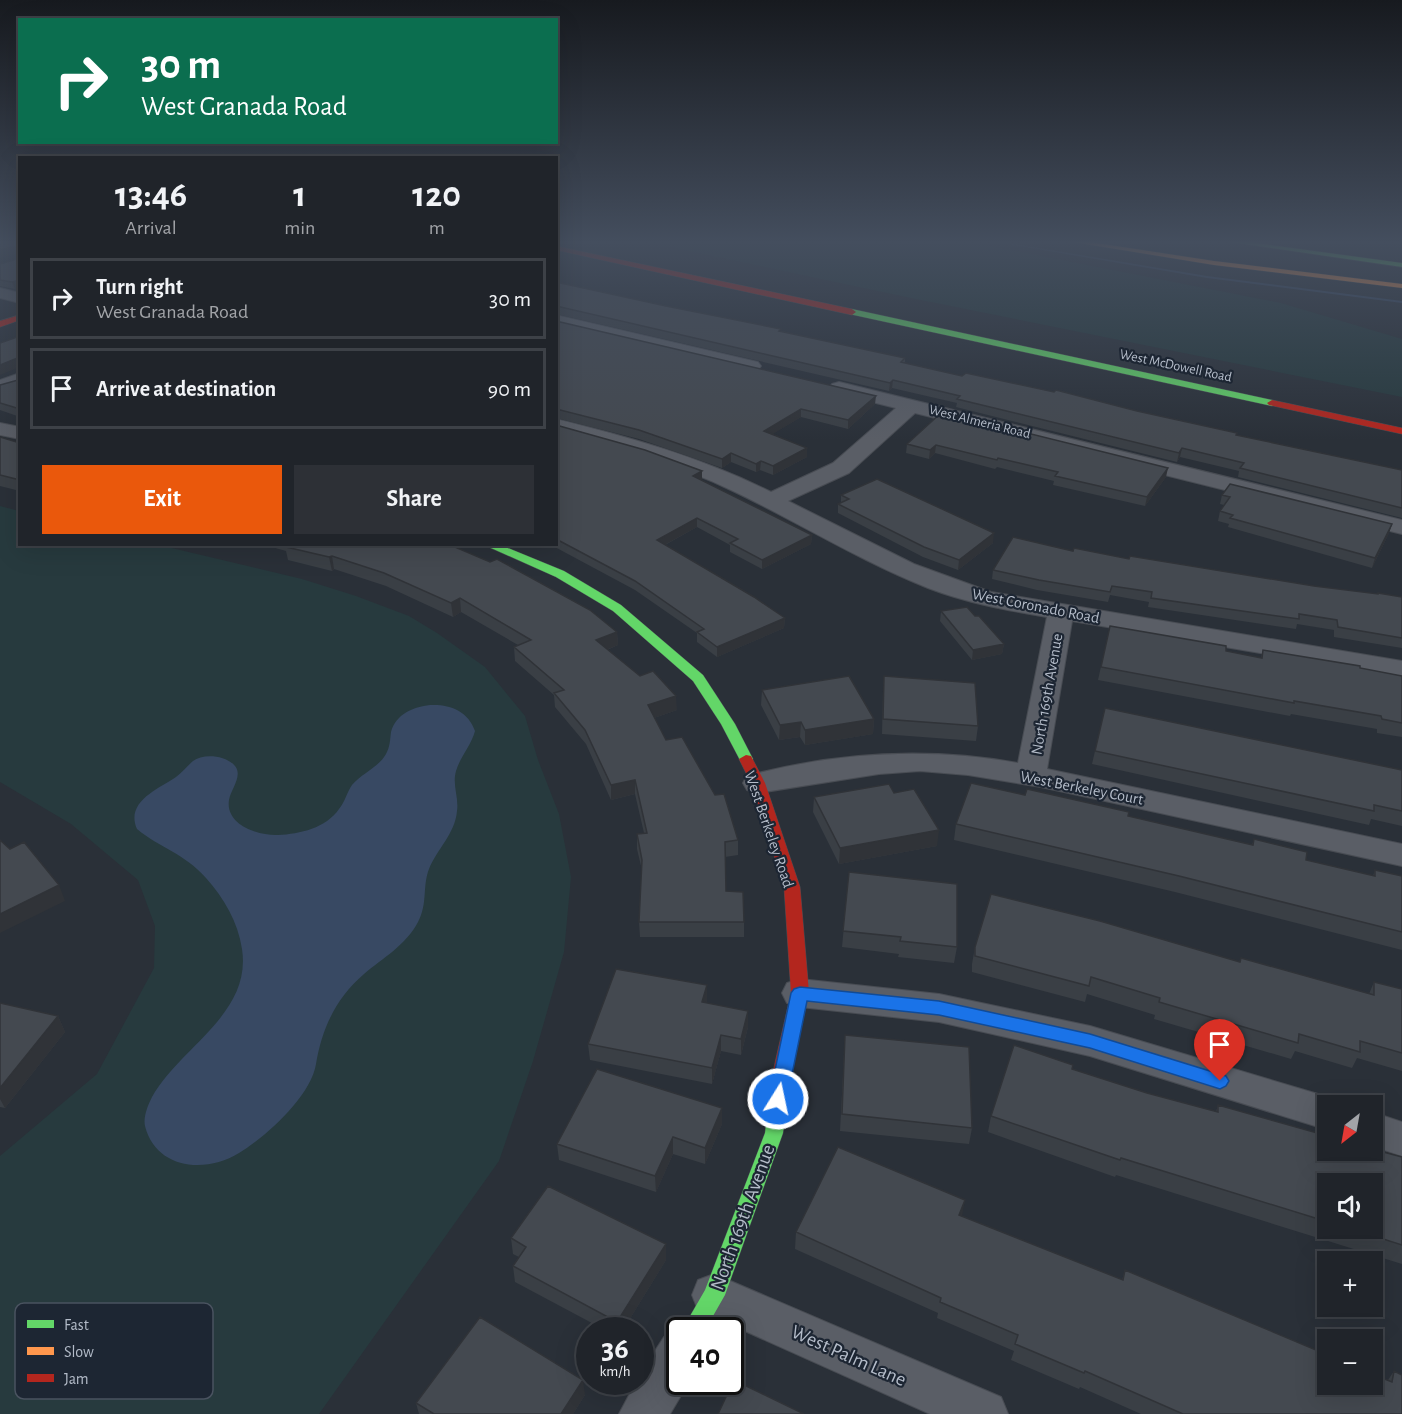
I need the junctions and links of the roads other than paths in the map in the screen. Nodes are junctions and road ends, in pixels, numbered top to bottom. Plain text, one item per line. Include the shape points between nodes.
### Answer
1 (833, 308) edge
2 (894, 308) edge
3 (18, 318) edge
4 (558, 320) edge
5 (0, 324) edge
6 (1056, 342) dead end
7 (775, 372) edge
8 (18, 380) edge
9 (820, 383) edge
10 (0, 387) edge
11 (912, 405) junction
12 (558, 426) edge
13 (0, 429) edge
14 (1402, 431) edge
15 (18, 433) edge
16 (770, 501) junction
17 (1402, 527) edge
18 (492, 546) edge
19 (1061, 611) junction
20 (1402, 669) edge
21 (1031, 776) junction
22 (758, 783) junction
23 (1402, 855) edge
24 (800, 993) junction
25 (1317, 1111) edge
26 (1383, 1133) edge
27 (1402, 1139) edge
28 (704, 1313) edge
29 (666, 1376) edge
30 (643, 1414) edge
31 (984, 1414) edge

1 - 14 main road, West McDowell Road
2 - 6 main road
3 - 5 main road
4 - 7 street
8 - 10 street
9 - 11 street, West Almeria Road
11 - 16 street via 841,468
11 - 17 street, West Almeria Road
12 - 16 street, West Coronado Road via 684,463
13 - 15 street
16 - 19 street, West Coronado Road via 938,583 987,599
18 - 22 main road, West Berkeley Road via 560,574 617,608 698,678 728,724
19 - 20 street, West Coronado Road
19 - 21 street, North 169th Avenue
21 - 22 street, West Berkeley Court via 920,762 852,767
21 - 23 street, West Berkeley Court
22 - 24 main road, West Berkeley Road via 792,887
24 - 25 street via 939,1008 1090,1041
24 - 28 main road, North 169th Avenue via 780,1082 774,1133
26 - 27 street
28 - 31 street, West Palm Lane
29 - 30 street

